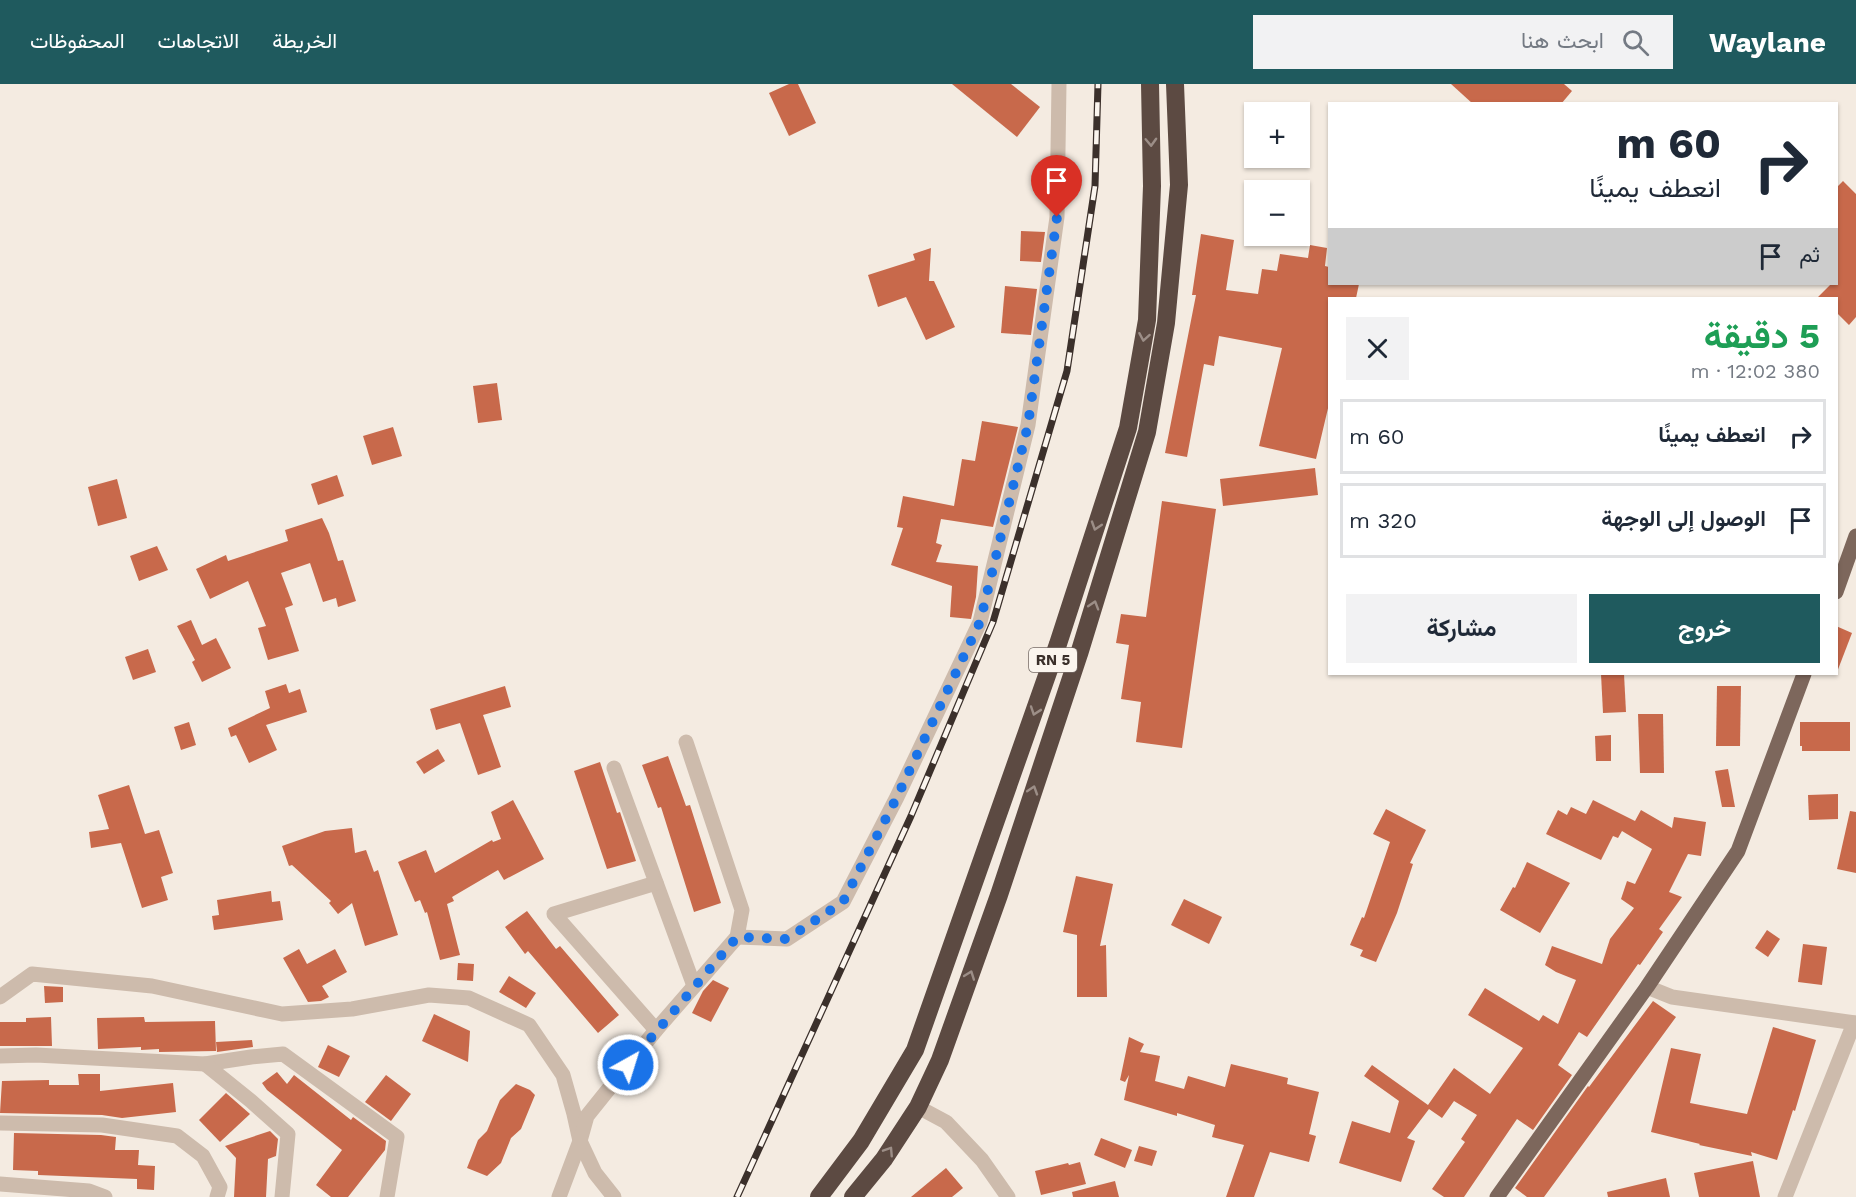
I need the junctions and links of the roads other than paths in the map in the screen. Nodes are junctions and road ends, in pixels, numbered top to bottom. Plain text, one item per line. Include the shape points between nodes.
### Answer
1 (1059, 84) edge
2 (1150, 84) edge
3 (1174, 84) edge
4 (1856, 536) edge
5 (1838, 586) edge
6 (1804, 675) edge
7 (686, 742) dead end
8 (614, 768) dead end
9 (656, 883) junction
10 (737, 937) junction
11 (694, 986) junction
12 (1647, 987) junction
13 (0, 997) edge
14 (1855, 1023) edge
15 (656, 1030) junction
16 (0, 1056) edge
17 (205, 1064) junction
18 (918, 1107) junction
19 (0, 1123) edge
20 (580, 1141) junction
21 (0, 1184) edge
22 (105, 1197) edge
23 (217, 1197) edge
24 (282, 1197) edge
25 (387, 1197) edge
26 (559, 1197) edge
27 (614, 1197) edge
28 (819, 1197) edge
29 (853, 1197) edge
30 (1008, 1197) edge
31 (1497, 1197) edge
32 (1785, 1197) edge

1 - 10 street via 1057,217 1028,425 980,622 843,902 787,939
2 -> 28 highway, RN 5 via 1148,320 1128,428 1058,644 915,1050 861,1141
18 -> 3 highway, RN 5 via 940,1060 999,895 1147,432 1166,323 1179,185
4 - 5 main road
6 - 12 main road via 1738,851
7 - 10 street via 742,910
8 - 9 street
9 - 11 street
9 - 15 street via 554,914
10 - 11 street
11 - 15 street
12 - 14 street via 1672,997
12 - 31 main road
13 - 20 street via 32,974 152,986 282,1014 352,1009 429,995 469,998 529,1025 562,1075
14 - 32 street
15 - 20 street via 587,1116
16 - 17 street
17 - 24 street via 288,1134
17 - 25 street via 283,1054 397,1137
29 -> 18 highway, RN 5
18 - 30 street via 946,1122 982,1160
19 - 23 street via 102,1125 177,1136 203,1156 220,1187
20 - 26 street
20 - 27 street via 595,1173
21 - 22 street via 89,1191

